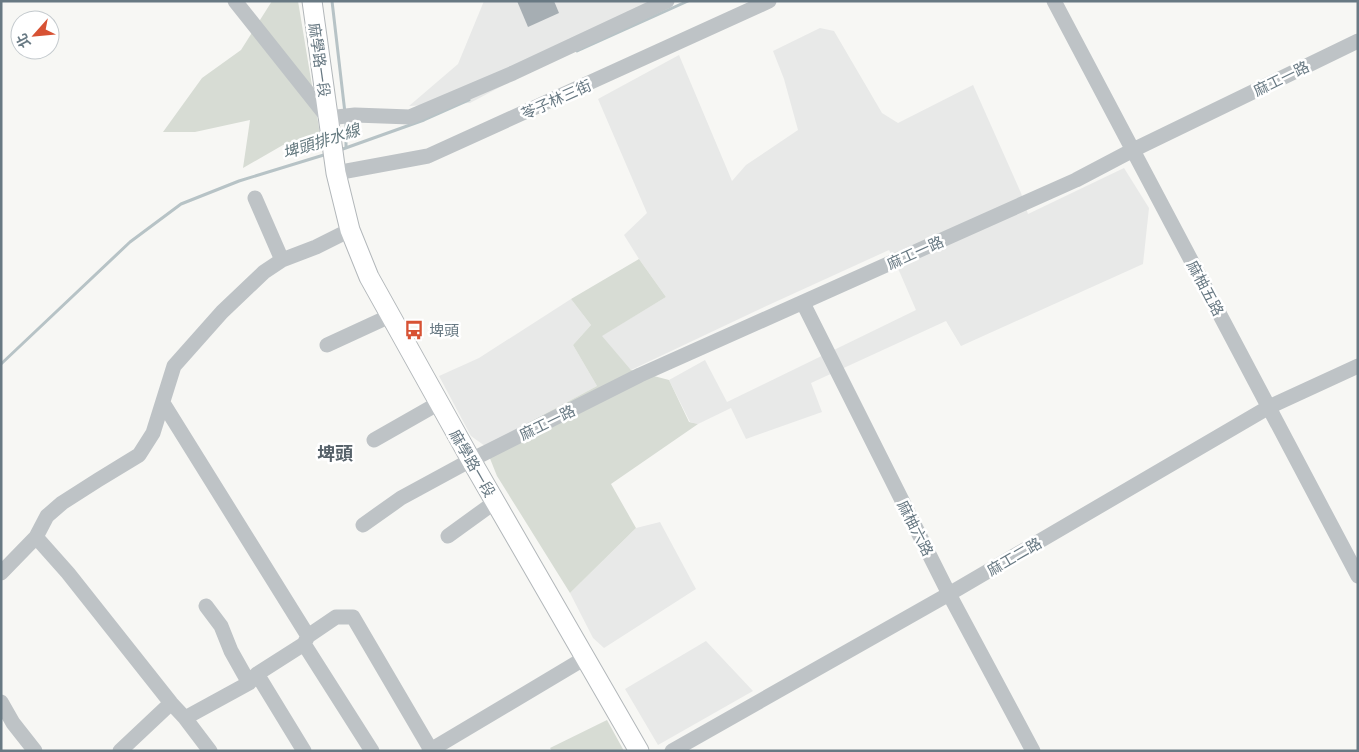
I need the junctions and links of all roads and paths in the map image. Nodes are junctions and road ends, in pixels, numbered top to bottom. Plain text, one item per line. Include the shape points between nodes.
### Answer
1 (234, 1) edge
2 (312, 1) edge
3 (667, 1) edge
4 (769, 1) edge
5 (1054, 1) edge
6 (1358, 41) edge
7 (328, 118) junction
8 (1133, 150) junction
9 (335, 168) junction
10 (255, 198) dead end
11 (350, 230) junction
12 (282, 260) junction
13 (803, 303) junction
14 (390, 316) junction
15 (327, 345) dead end
16 (1358, 366) edge
17 (162, 403) junction
18 (439, 403) junction
19 (1269, 407) junction
20 (374, 440) dead end
21 (471, 460) junction
22 (495, 502) junction
23 (363, 525) dead end
24 (448, 536) dead end
25 (36, 537) junction
26 (1, 573) edge
27 (1358, 576) edge
28 (949, 594) junction
29 (206, 606) dead end
30 (306, 640) junction
31 (585, 658) junction
32 (253, 679) junction
33 (1, 702) edge
34 (171, 703) junction
35 (185, 718) junction
36 (430, 750) edge
37 (34, 751) edge
38 (120, 751) edge
39 (210, 751) edge
40 (304, 751) edge
41 (372, 751) edge
42 (639, 751) edge
43 (672, 751) edge
44 (1033, 751) edge

1 - 7 street
2 - 7 main road, 麻學路一段
3 - 7 street via 410,117 355,115
4 - 9 street, 苓子林三街 via 428,156
5 - 8 street, 麻柚五路
6 - 8 street, 麻工一路
7 - 9 main road, 麻學路一段
8 - 13 street, 麻工一路 via 1076,180
8 - 19 street, 麻柚五路
9 - 11 main road, 麻學路一段
10 - 12 street
11 - 12 street
11 - 14 main road, 麻學路一段 via 369,277
12 - 17 street via 264,272 222,312 174,366
13 - 21 street, 麻工一路 via 640,376
13 - 28 street, 麻柚六路
14 - 15 street
14 - 18 main road, 麻學路一段
16 - 19 street, 麻工二路
17 - 25 street via 153,433 139,454 62,503 46,516
17 - 30 street
18 - 20 street
18 - 21 main road, 麻學路一段
19 - 27 street, 麻柚五路
19 - 28 street, 麻工二路
21 - 22 main road, 麻學路一段
21 - 23 street, 麻工一路 via 401,498
22 - 24 street
22 - 31 main road, 麻學路一段
25 - 26 street
25 - 34 street
28 - 43 street, 麻工二路
28 - 44 street, 麻柚六路
29 - 32 street via 221,626 231,652
30 - 32 street
30 - 36 street via 336,617 353,617
30 - 41 street
31 - 36 street
31 - 42 main road, 麻學路一段
32 - 35 street
32 - 40 street
33 - 37 street
34 - 35 street
34 - 38 street
35 - 39 street

